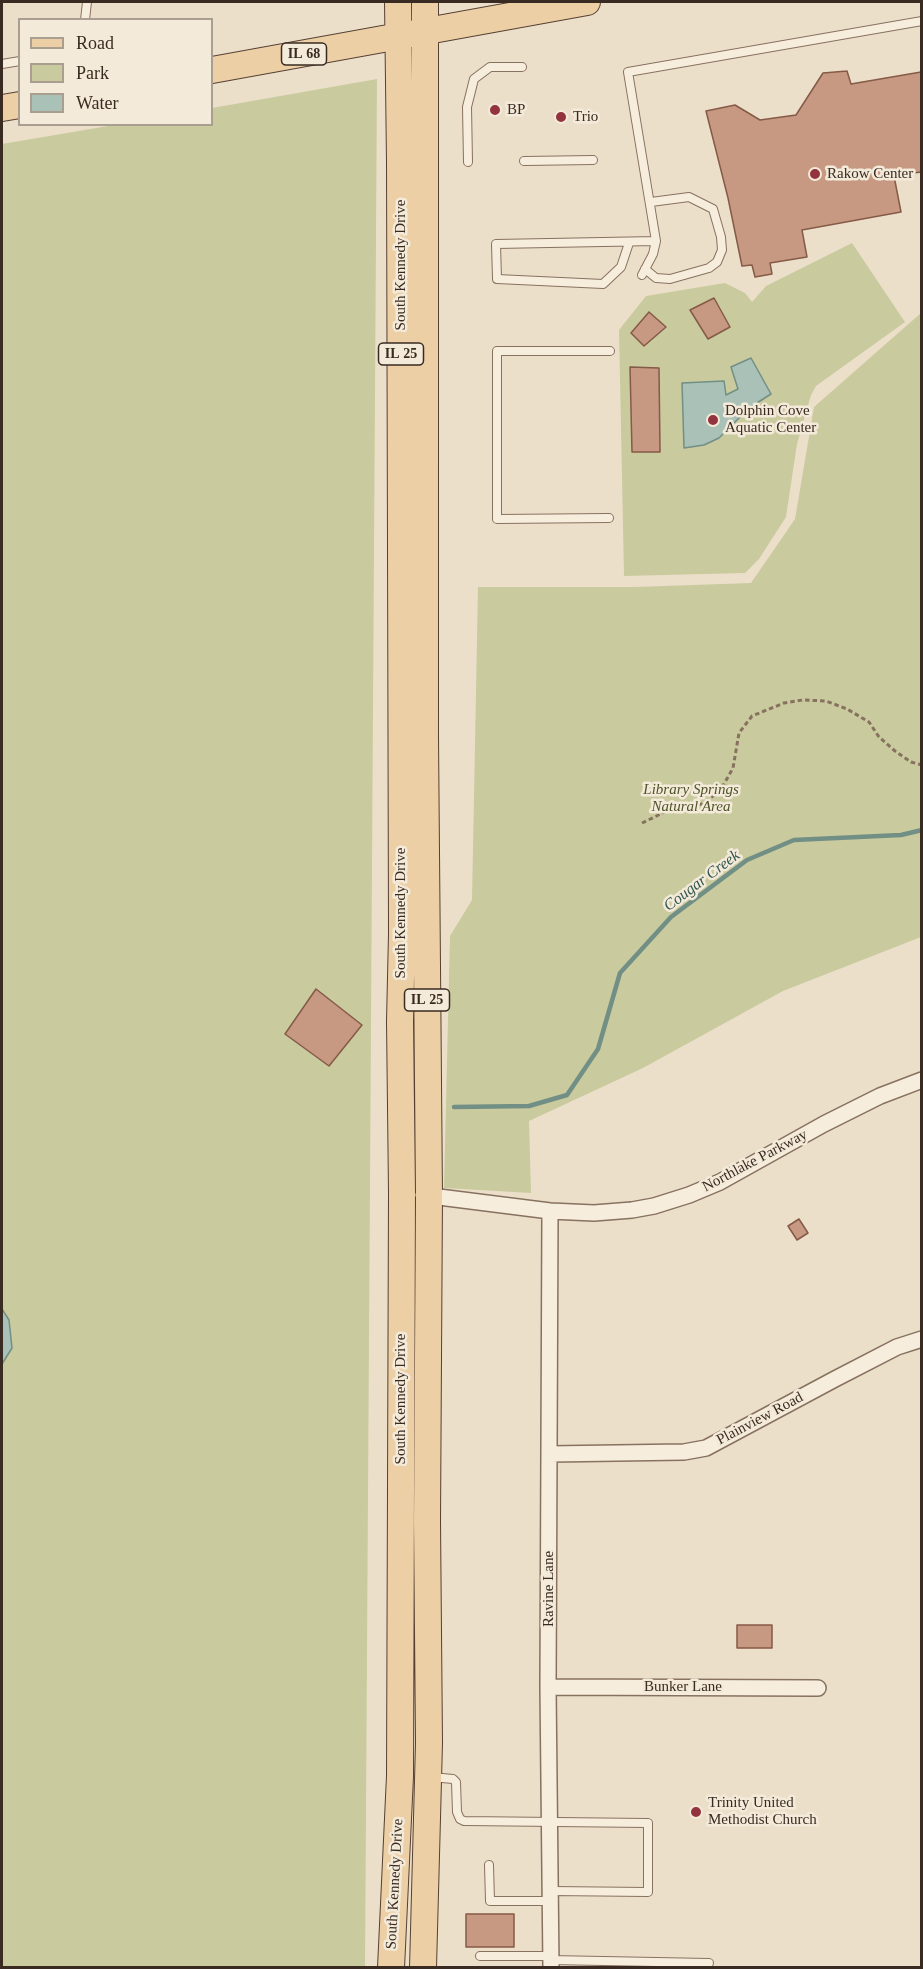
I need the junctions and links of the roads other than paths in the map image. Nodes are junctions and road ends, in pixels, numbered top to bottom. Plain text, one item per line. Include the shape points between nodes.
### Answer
1 (87, 2) edge
2 (398, 2) edge
3 (425, 2) edge
4 (581, 2) edge
5 (85, 18) edge
6 (921, 21) edge
7 (425, 32) junction
8 (397, 37) junction
9 (18, 62) edge
10 (2, 64) edge
11 (522, 67) dead end
12 (213, 70) edge
13 (18, 105) edge
14 (2, 108) edge
15 (593, 160) dead end
16 (524, 161) dead end
17 (468, 162) dead end
18 (651, 202) junction
19 (656, 241) junction
20 (629, 243) junction
21 (610, 351) dead end
22 (609, 518) dead end
23 (921, 1080) edge
24 (402, 1193) junction
25 (429, 1196) junction
26 (550, 1211) junction
27 (921, 1339) edge
28 (550, 1454) junction
29 (548, 1687) junction
30 (818, 1688) dead end
31 (429, 1777) junction
32 (549, 1822) junction
33 (489, 1865) dead end
34 (550, 1896) junction
35 (480, 1956) dead end
36 (550, 1961) edge
37 (709, 1963) dead end
38 (572, 1964) edge
39 (391, 1968) edge
40 (423, 1968) edge

1 - 5 lane
2 - 8 main road, South Kennedy Drive / IL 25
3 - 7 main road, South Kennedy Drive / IL 25
4 - 7 main road, IL 68
6 - 18 lane via 628,72
7 - 8 main road, IL 68
7 - 25 main road, South Kennedy Drive / IL 25
8 - 12 main road, IL 68
8 - 24 main road, South Kennedy Drive / IL 25
9 - 10 lane
11 - 17 lane via 490,67 474,79 467,107
13 - 14 main road
15 - 16 lane
18 - 19 lane
18 - 19 lane via 689,197 713,209 722,250 710,268 670,279 656,278 644,272
19 - 20 lane
20 - 20 lane via 496,244 497,279 603,284 621,267
21 - 22 lane via 497,351 497,519
23 - 26 street, Northlake Parkway via 880,1096 689,1195 632,1210
24 - 25 street, Northlake Parkway
24 - 39 main road, South Kennedy Drive / IL 25 via 400,1776
25 - 26 street, Northlake Parkway
25 - 31 main road, South Kennedy Drive / IL 25
26 - 28 street, Ravine Lane
27 - 28 street, Plainview Road via 835,1378 706,1448 684,1452
28 - 29 street, Ravine Lane
29 - 30 street, Bunker Lane
29 - 32 street, Ravine Lane
31 - 32 lane via 456,1782 457,1812 464,1821
31 - 40 main road, South Kennedy Drive / IL 25
32 - 34 street, Ravine Lane
32 - 34 lane via 648,1823 648,1892
33 - 34 lane via 490,1901
34 - 36 street, Ravine Lane
35 - 36 lane
36 - 38 lane
37 - 38 lane

